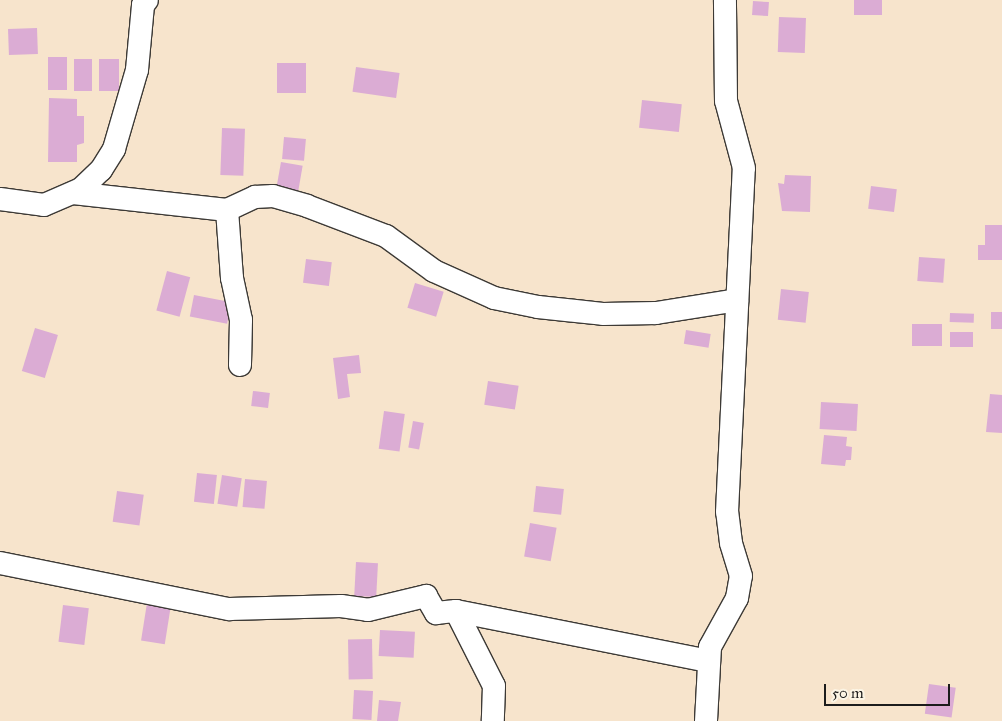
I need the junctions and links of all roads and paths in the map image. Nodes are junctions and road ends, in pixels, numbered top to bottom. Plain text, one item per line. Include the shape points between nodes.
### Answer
1 (147, 0) edge
2 (725, 0) edge
3 (73, 193) junction
4 (0, 200) edge
5 (227, 210) junction
6 (737, 300) junction
7 (240, 365) dead end
8 (0, 563) edge
9 (456, 611) junction
10 (709, 661) junction
11 (493, 721) edge
12 (706, 721) edge

1 - 3 street via 143,5 137,70 114,149 101,170
2 - 6 street via 726,101 744,168
3 - 4 street via 44,205
3 - 5 street
5 - 6 street via 255,198 273,196 307,206 386,236 434,271 494,298 538,306 604,314 656,313
5 - 7 street via 232,278 241,320
6 - 10 street via 727,512 731,543 741,576 737,598 710,646
8 - 9 street via 229,609 341,606 368,610 426,596 436,613
9 - 10 street
9 - 11 street via 494,686
10 - 12 street

